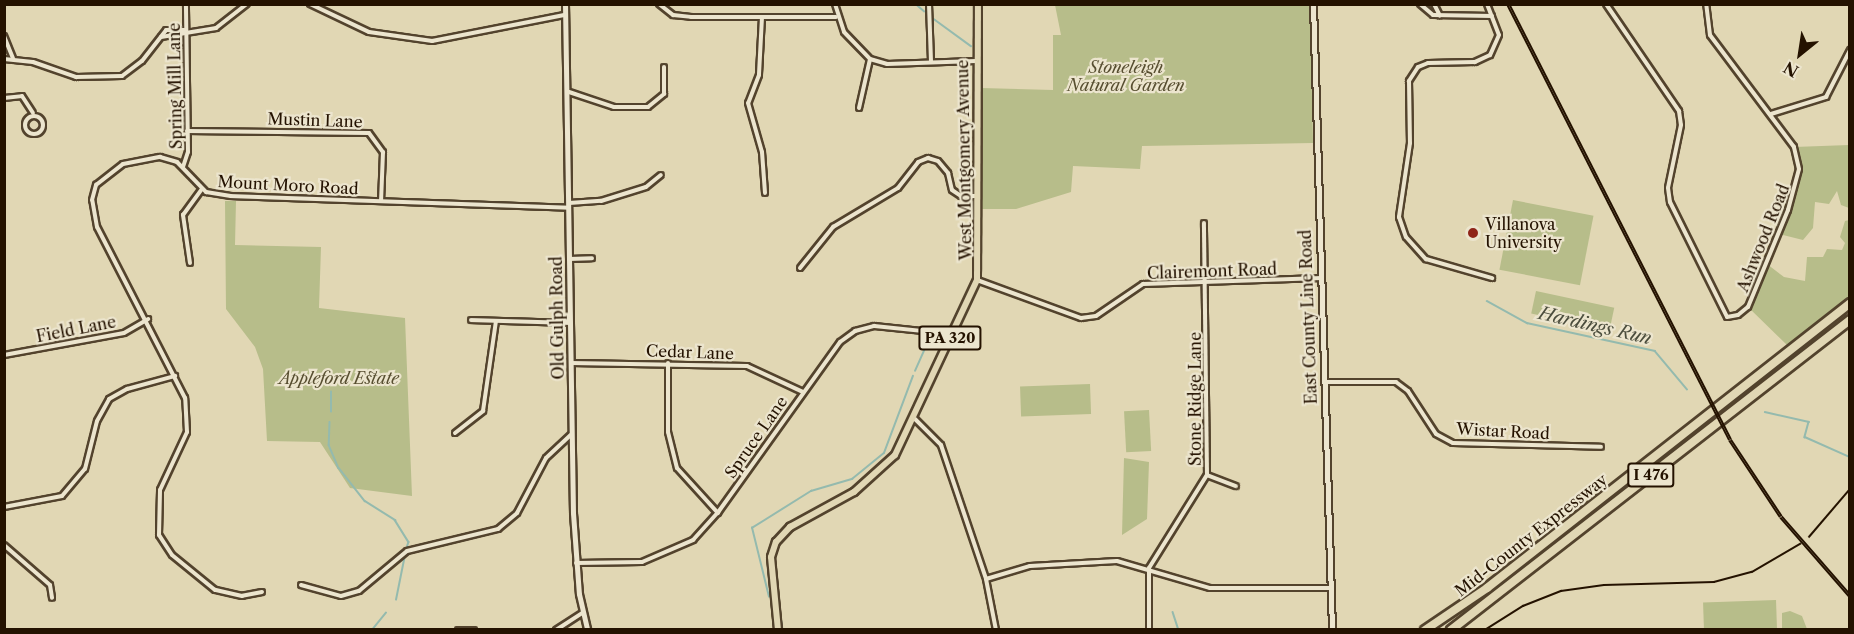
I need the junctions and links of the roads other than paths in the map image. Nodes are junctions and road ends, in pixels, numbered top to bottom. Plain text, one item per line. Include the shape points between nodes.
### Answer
1 (186, 4) edge
2 (247, 4) edge
3 (310, 4) edge
4 (565, 4) edge
5 (659, 4) edge
6 (835, 4) edge
7 (929, 4) edge
8 (978, 4) edge
9 (1313, 4) edge
10 (1420, 4) edge
11 (1434, 4) edge
12 (1487, 4) edge
13 (1606, 4) edge
14 (1706, 4) edge
15 (565, 15) junction
16 (1440, 16) junction
17 (1492, 16) junction
18 (762, 17) junction
19 (836, 17) junction
20 (186, 32) junction
21 (4, 36) edge
22 (1850, 50) edge
23 (13, 58) junction
24 (4, 59) edge
25 (870, 60) junction
26 (976, 61) junction
27 (932, 62) junction
28 (664, 67) dead end
29 (569, 92) junction
30 (4, 98) edge
31 (859, 108) dead end
32 (33, 113) junction
33 (1771, 114) junction
34 (187, 131) junction
35 (183, 167) junction
36 (662, 175) dead end
37 (202, 189) junction
38 (765, 192) dead end
39 (977, 196) junction
40 (381, 201) junction
41 (569, 205) junction
42 (1204, 223) dead end
43 (569, 258) junction
44 (592, 258) dead end
45 (190, 263) dead end
46 (800, 268) dead end
47 (1322, 278) junction
48 (1492, 278) dead end
49 (976, 280) junction
50 (1205, 283) junction
51 (1850, 298) edge
52 (1850, 303) edge
53 (148, 319) junction
54 (471, 320) dead end
55 (1850, 320) edge
56 (496, 321) junction
57 (570, 323) junction
58 (1822, 324) junction
59 (951, 334) junction
60 (4, 355) edge
61 (571, 363) junction
62 (668, 363) junction
63 (175, 376) junction
64 (1324, 382) junction
65 (803, 392) junction
66 (915, 419) junction
67 (455, 433) dead end
68 (571, 435) junction
69 (1601, 447) dead end
70 (1207, 475) junction
71 (1236, 486) dead end
72 (4, 507) edge
73 (718, 513) junction
74 (4, 545) edge
75 (576, 563) junction
76 (1149, 568) junction
77 (986, 579) junction
78 (301, 585) dead end
79 (1331, 588) junction
80 (262, 592) dead end
81 (52, 598) dead end
82 (582, 613) junction
83 (458, 630) edge
84 (474, 630) edge
85 (556, 630) edge
86 (587, 630) edge
87 (778, 630) edge
88 (996, 630) edge
89 (1149, 630) edge
90 (1332, 630) edge
91 (1425, 630) edge
92 (1451, 630) edge

1 - 20 street, Spring Mill Lane
2 - 20 street via 216,28
3 - 15 street via 369,32 432,41
4 - 15 street, Old Gulph Road
5 - 18 street via 673,15
6 - 19 street
7 - 27 street
8 - 26 main road, West Montgomery Avenue / PA 320
9 - 47 street, East County Line Road
10 - 16 street
11 - 16 street
12 - 17 street
13 - 33 street, Ashwood Road via 1679,111 1681,125 1668,189 1670,202 1727,317 1748,307 1798,183 1794,147
14 - 33 street, Ashwood Road via 1710,35
15 - 29 street, Old Gulph Road
16 - 17 street
17 - 48 street via 1498,43 1484,60 1428,63 1418,67 1409,81 1410,143 1399,217 1406,237 1426,259
18 - 19 street
18 - 38 street via 759,75 748,103 762,152
19 - 25 street via 855,48
20 - 23 street via 161,37 122,76 76,77
20 - 34 street, Spring Mill Lane
21 - 23 street
22 - 33 street via 1826,97
23 - 24 street
25 - 27 street
25 - 31 street
26 - 27 street
26 - 39 main road, West Montgomery Avenue / PA 320
28 - 29 street via 666,88 648,107 614,107
29 - 41 street, Old Gulph Road
30 - 32 street via 22,96
32 - 32 street via 27,119 28,133 34,136 40,129 40,117
34 - 35 street, Spring Mill Lane
34 - 40 street, Mustin Lane via 369,133 383,152
35 - 37 street, Mount Moro Road
35 - 53 street via 160,157 138,159 104,178 93,192 94,220 106,249
36 - 41 street, Mount Moro Road via 646,187 601,201
37 - 40 street, Mount Moro Road via 231,196
37 - 45 street via 183,215
39 - 46 street via 961,196 952,190 948,173 938,161 928,158 918,162 898,188 832,227
39 - 49 main road, West Montgomery Avenue / PA 320
40 - 41 street, Mount Moro Road
41 - 43 street, Old Gulph Road
42 - 50 street, Stone Ridge Lane
43 - 44 street
43 - 57 street, Old Gulph Road
47 - 50 street, Clairemont Road
47 - 64 street, East County Line Road
49 - 50 street, Clairemont Road via 1081,318 1096,316 1143,284
49 - 59 main road, West Montgomery Avenue / PA 320
50 - 70 street, Stone Ridge Lane
51 - 58 highway
52 - 58 highway, Mid-County Expressway / I 476
53 - 60 street, Field Lane via 124,333
53 - 63 street
54 - 56 street
55 - 92 highway, Mid-County Expressway / I 476
56 - 57 street
56 - 67 street via 483,411
57 - 61 street, Old Gulph Road
58 - 91 highway, Mid-County Expressway / I 476 via 1487,588
59 - 65 street, Spruce Lane via 874,326 855,332 840,342
59 - 66 main road, West Montgomery Avenue / PA 320
61 - 62 street, Cedar Lane
61 - 68 street, Old Gulph Road
62 - 65 street, Cedar Lane via 747,366
62 - 73 street via 668,432 677,468
63 - 72 street via 127,389 109,399 97,421 85,469 62,496
63 - 80 street via 185,398 188,432 160,490 159,535 172,555 215,590 242,596
64 - 69 street, Wistar Road via 1396,382 1408,391 1436,434 1454,442
64 - 79 street, East County Line Road
65 - 73 street, Spruce Lane
66 - 77 street via 941,445
66 - 87 main road, West Montgomery Avenue / PA 320 via 895,455 872,477 790,527 776,542 771,557
68 - 75 street, Old Gulph Road
68 - 78 street via 543,463 506,525 487,534 429,542 406,551 359,591 341,596
70 - 71 street
70 - 76 street, Stone Ridge Lane
73 - 75 street, Spruce Lane via 693,540 668,554 642,562
74 - 81 street via 50,585
75 - 82 street, Old Gulph Road
76 - 77 street via 1117,561 1030,566
76 - 79 street via 1210,588
76 - 89 street
77 - 88 street
79 - 90 street, East County Line Road
82 - 85 street
82 - 86 street, Old Gulph Road
83 - 84 street

